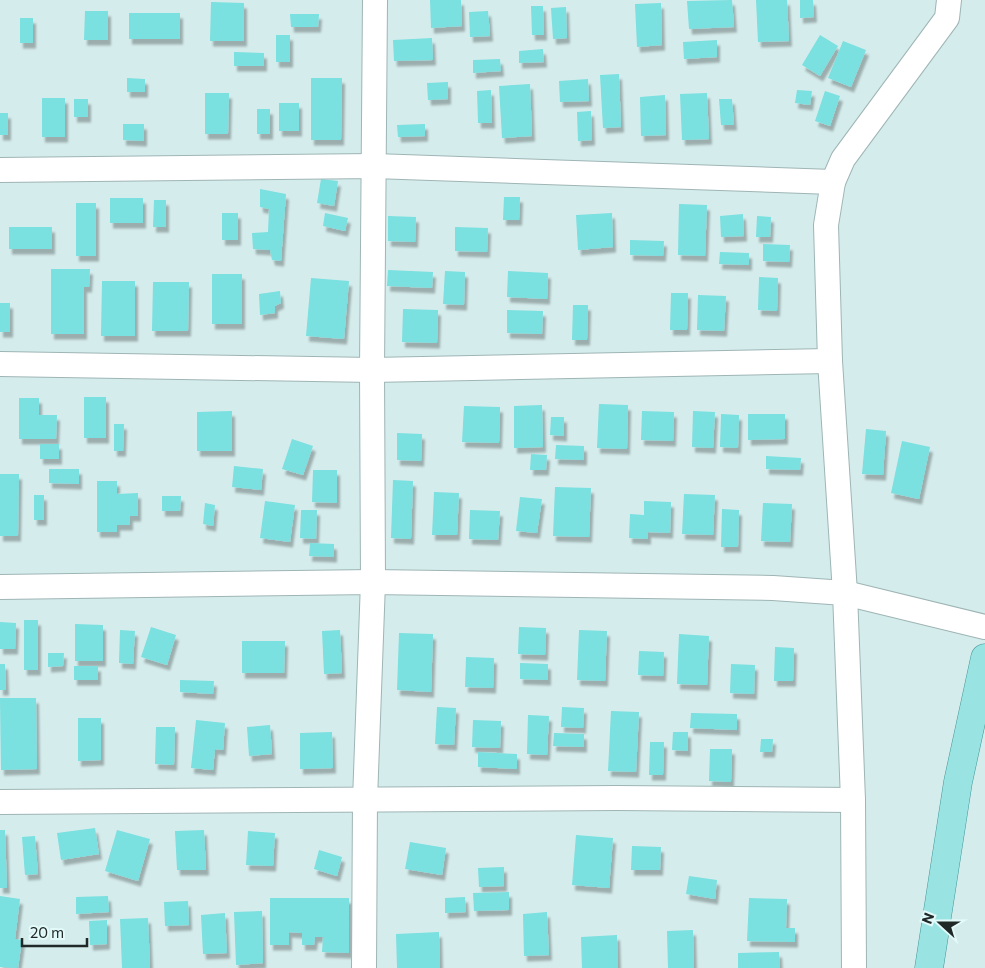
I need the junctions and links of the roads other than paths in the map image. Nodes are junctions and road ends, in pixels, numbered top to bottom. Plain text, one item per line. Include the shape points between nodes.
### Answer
1 (375, 0) edge
2 (949, 0) edge
3 (374, 166) junction
4 (0, 170) edge
5 (833, 182) junction
6 (830, 361) junction
7 (0, 364) edge
8 (372, 370) junction
9 (373, 582) junction
10 (0, 588) edge
11 (845, 593) junction
12 (985, 627) edge
13 (985, 658) edge
14 (365, 800) junction
15 (853, 800) junction
16 (0, 802) edge
17 (364, 968) edge
18 (854, 968) edge
19 (929, 968) edge

1 - 3 street
2 - 5 street via 947,18 843,160
3 - 4 street
3 - 5 street
3 - 8 street
5 - 6 street via 826,225
6 - 8 street
6 - 11 street
7 - 8 street
8 - 9 street
9 - 10 street
9 - 11 street via 694,586
9 - 14 street
11 - 12 street
11 - 15 street
13 - 19 main road via 958,782
14 - 15 street
14 - 16 street
14 - 17 street
15 - 18 street

